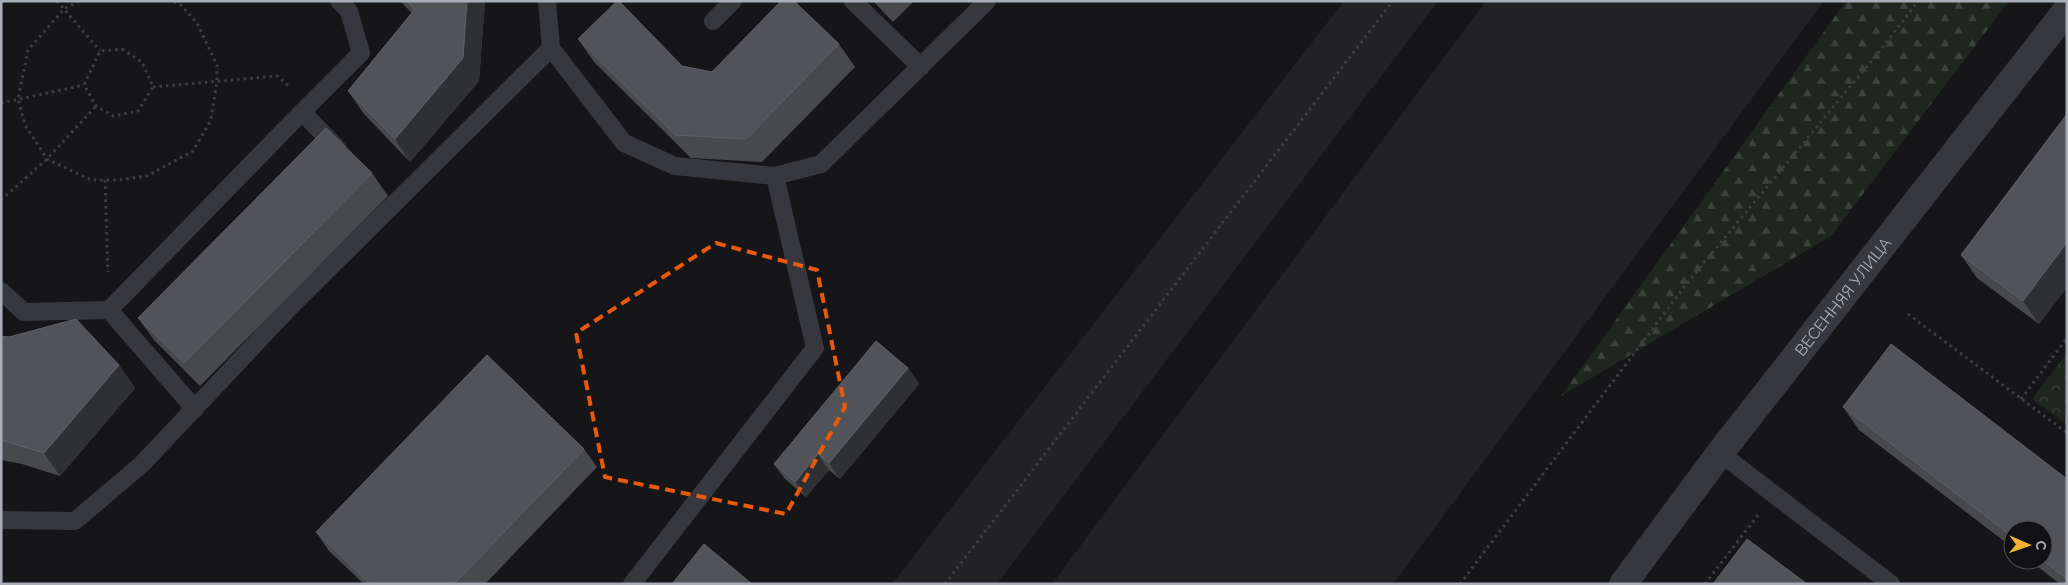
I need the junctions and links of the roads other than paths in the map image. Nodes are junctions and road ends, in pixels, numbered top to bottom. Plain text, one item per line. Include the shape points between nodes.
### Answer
1 (339, 1) edge
2 (547, 1) edge
3 (733, 1) edge
4 (853, 1) edge
5 (987, 1) edge
6 (2067, 10) edge
7 (713, 21) dead end
8 (551, 48) junction
9 (921, 67) junction
10 (307, 108) junction
11 (351, 162) edge
12 (775, 176) junction
13 (378, 191) dead end
14 (392, 205) junction
15 (1, 291) edge
16 (109, 310) junction
17 (195, 409) junction
18 (1720, 453) junction
19 (1, 520) edge
20 (632, 584) edge
21 (1623, 584) edge
22 (1891, 584) edge

1 - 10 lane via 349,11 361,53
2 - 8 lane
3 - 7 lane
4 - 9 lane
5 - 9 lane
6 - 18 street, ВЕСЕННЯЯ УЛИЦА
8 - 12 lane via 624,143 675,166
8 - 14 lane
9 - 12 lane via 821,164
10 - 11 lane
10 - 16 lane
12 - 20 lane via 816,348
13 - 14 lane
14 - 17 lane via 290,307
15 - 16 lane via 24,312
16 - 17 lane
17 - 19 lane via 142,464 75,521
18 - 21 street, ВЕСЕННЯЯ УЛИЦА
18 - 22 lane

